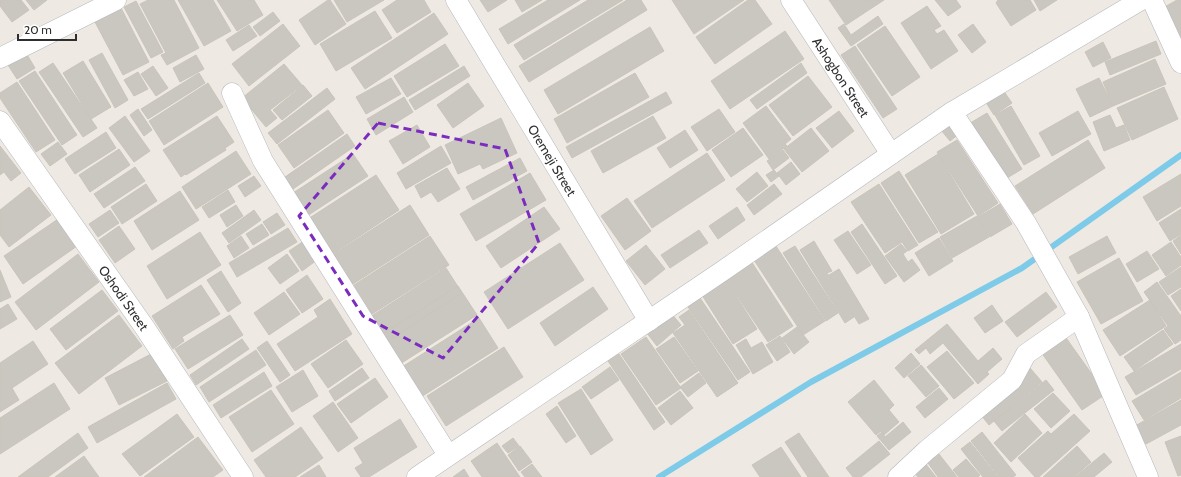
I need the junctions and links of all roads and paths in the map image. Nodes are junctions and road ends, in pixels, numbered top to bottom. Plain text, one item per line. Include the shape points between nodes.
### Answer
1 (116, 0) edge
2 (456, 0) edge
3 (791, 0) edge
4 (1141, 0) edge
5 (1152, 0) edge
6 (0, 58) edge
7 (1181, 63) edge
8 (232, 93) dead end
9 (952, 112) junction
10 (0, 121) edge
11 (891, 154) junction
12 (1079, 318) junction
13 (649, 321) junction
14 (448, 455) junction
15 (243, 477) edge
16 (417, 477) edge
17 (898, 477) edge
18 (1148, 477) edge

1 - 6 street
2 - 13 street, Oremeji Street
3 - 11 street, Ashogbon Street
4 - 9 street
5 - 7 street
8 - 14 street via 263,162
9 - 11 street
9 - 12 street via 1026,223
10 - 15 street, Oshodi Street via 145,328
11 - 13 street
12 - 17 street via 1026,354 1012,380
12 - 18 street
13 - 14 street
14 - 16 street

